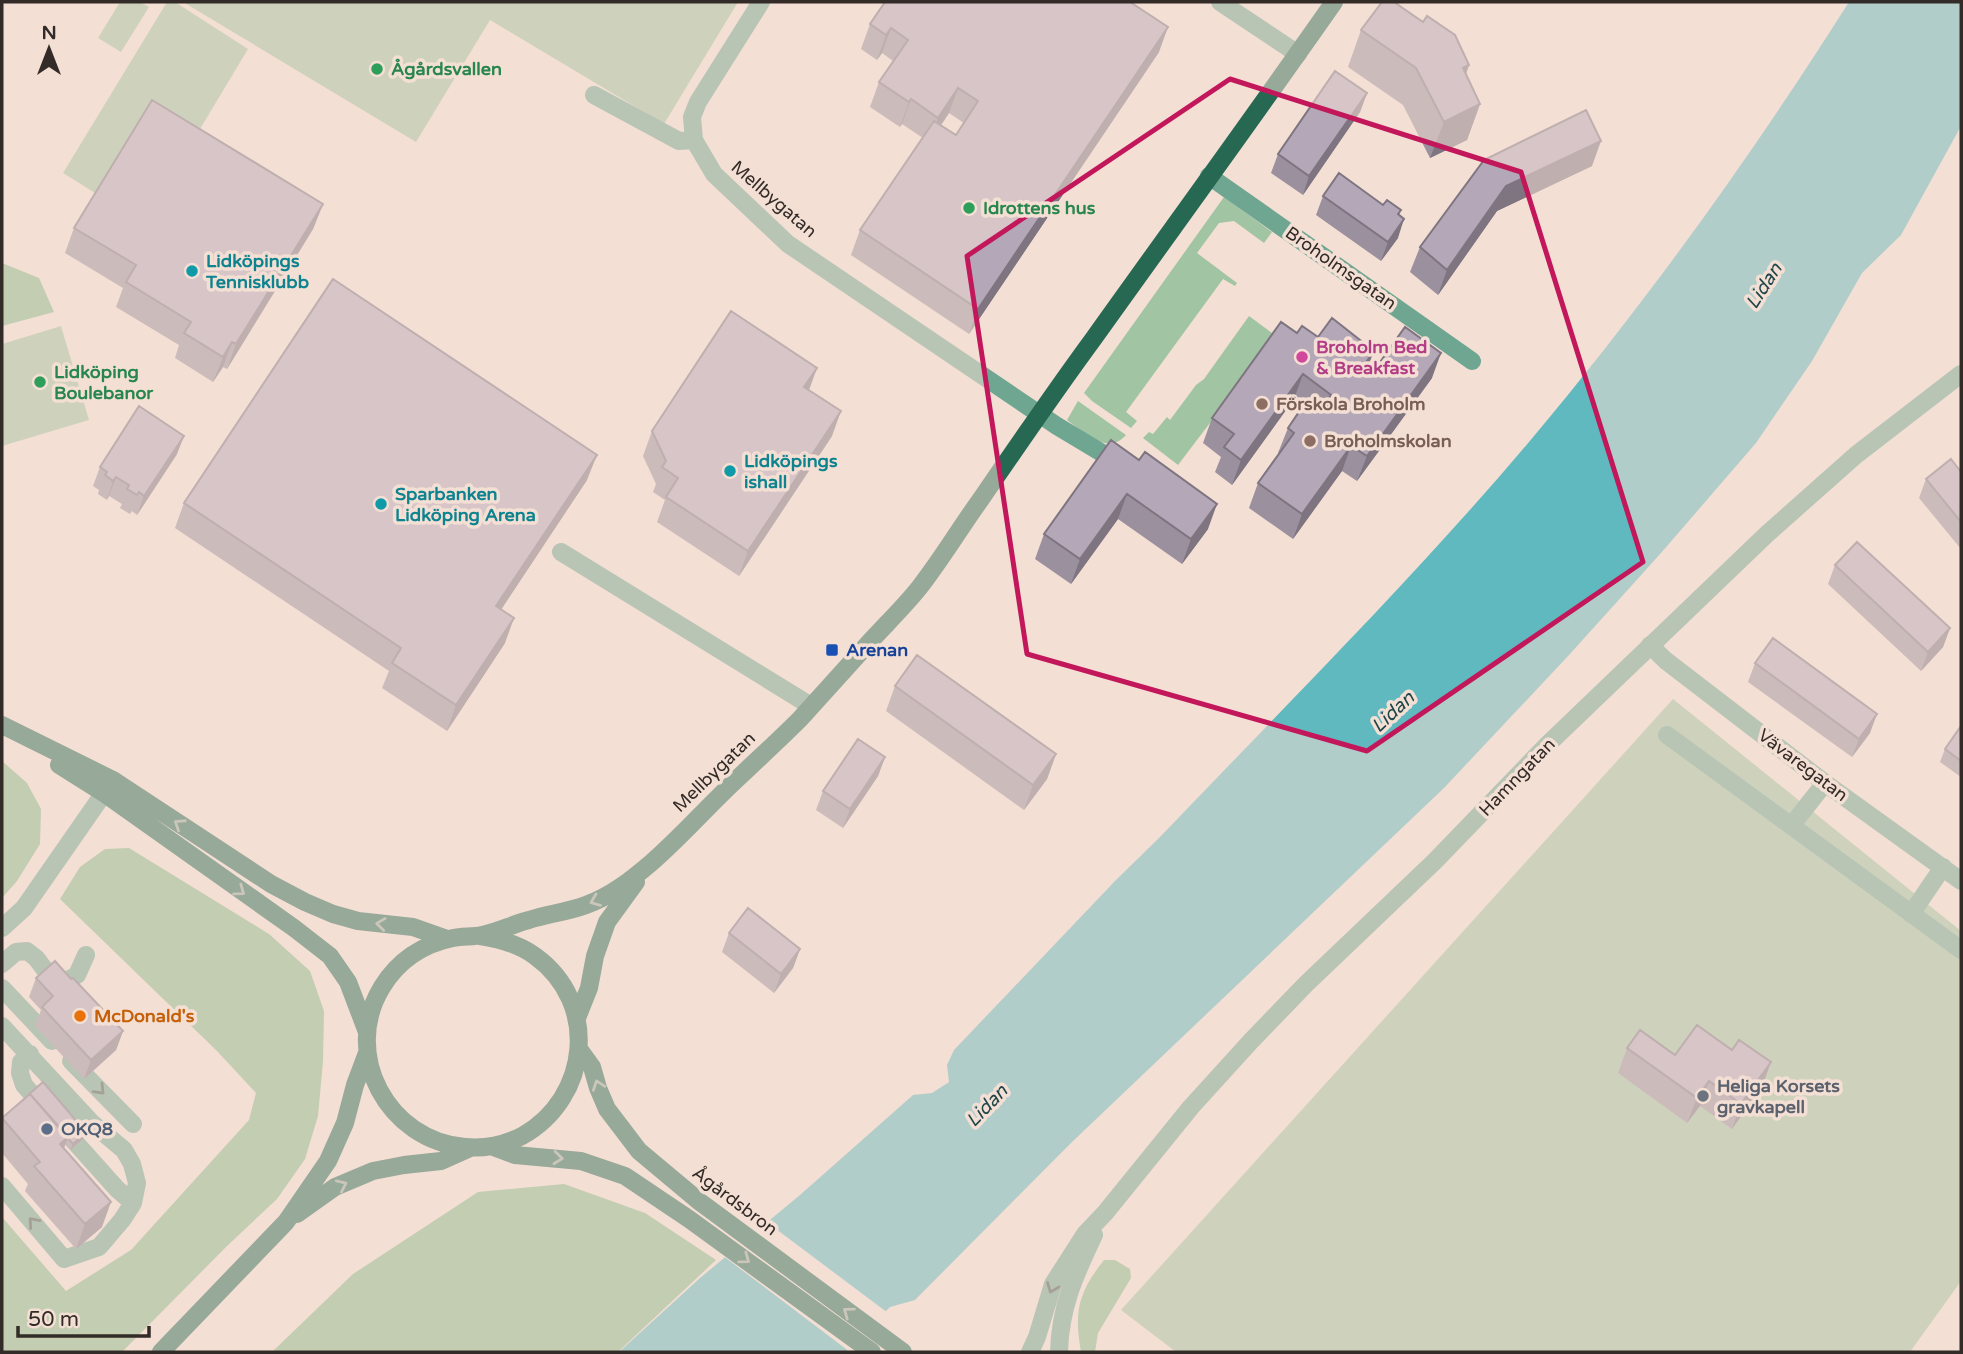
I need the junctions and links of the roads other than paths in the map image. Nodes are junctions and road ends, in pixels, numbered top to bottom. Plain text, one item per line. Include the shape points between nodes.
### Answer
1 (761, 2) edge
2 (1220, 2) edge
3 (1334, 2) edge
4 (1298, 54) junction
5 (594, 94) dead end
6 (694, 140) junction
7 (1209, 176) junction
8 (1472, 361) dead end
9 (1961, 373) edge
10 (1040, 414) junction
11 (1137, 474) edge
12 (561, 552) dead end
13 (1650, 645) junction
14 (811, 706) junction
15 (2, 726) edge
16 (1667, 735) dead end
17 (1825, 783) junction
18 (109, 787) junction
19 (1791, 826) junction
20 (651, 863) junction
21 (1943, 867) junction
22 (1961, 881) edge
23 (1911, 914) junction
24 (2, 928) edge
25 (480, 936) junction
26 (447, 939) junction
27 (1961, 950) edge
28 (86, 955) dead end
29 (2, 964) edge
30 (2, 988) edge
31 (577, 1018) junction
32 (2, 1026) edge
33 (367, 1032) junction
34 (579, 1049) junction
35 (30, 1054) junction
36 (367, 1054) junction
37 (133, 1124) dead end
38 (491, 1146) junction
39 (470, 1148) junction
40 (2, 1186) edge
41 (133, 1203) junction
42 (1105, 1213) junction
43 (286, 1222) junction
44 (161, 1352) edge
45 (872, 1352) edge
46 (903, 1352) edge
47 (1030, 1352) edge
48 (1059, 1352) edge

1 - 6 street via 698,102 692,117
2 - 4 street
3 - 4 main road, Mellbygatan
4 - 7 main road, Mellbygatan
5 - 6 street via 678,141
6 - 10 street, Mellbygatan via 713,174 788,244
7 - 8 street, Broholmsgatan
7 - 10 main road, Mellbygatan
9 - 13 street, Hamngatan via 1825,481
10 - 11 street
10 - 14 main road, Mellbygatan via 919,587
12 - 14 street
13 - 17 street, Vävaregatan
13 - 42 street, Hamngatan via 1306,984 1191,1107
14 - 20 main road, Mellbygatan
15 - 18 main road
16 - 19 street
17 - 19 street
17 - 21 street, Vävaregatan
18 - 24 street via 24,908
26 -> 18 main road via 413,927 358,921 305,902
18 -> 33 main road via 330,956 348,982
19 - 23 street
20 -> 25 main road, Mellbygatan via 597,901
20 - 31 main road, Mellbygatan via 607,922
21 - 22 street, Vävaregatan
21 - 23 street
23 - 27 street
25 - 26 main road
25 - 31 main road via 518,945 534,955 562,982
26 - 33 main road via 426,946 392,972 371,1010
28 - 29 street via 77,975 68,981 58,982 48,975 27,951 16,952
30 -> 37 street
31 - 34 main road
32 - 35 street
33 - 36 main road
34 - 38 main road via 575,1073 552,1113 514,1140
46 -> 34 main road, Ågårdsbron via 700,1202 639,1151 607,1109 592,1067
35 - 41 street via 93,1124 124,1150 136,1184
35 - 41 street via 21,1062 24,1086
36 - 39 main road via 378,1090 401,1120 432,1140
36 - 43 main road via 337,1143
38 - 39 main road
38 -> 45 main road via 515,1155 581,1161 625,1176
43 -> 39 main road via 335,1187 373,1171 441,1161
41 -> 40 street via 99,1247 64,1259
42 -> 47 street via 1085,1234 1053,1284
42 - 48 street via 1064,1306
43 - 44 main road

